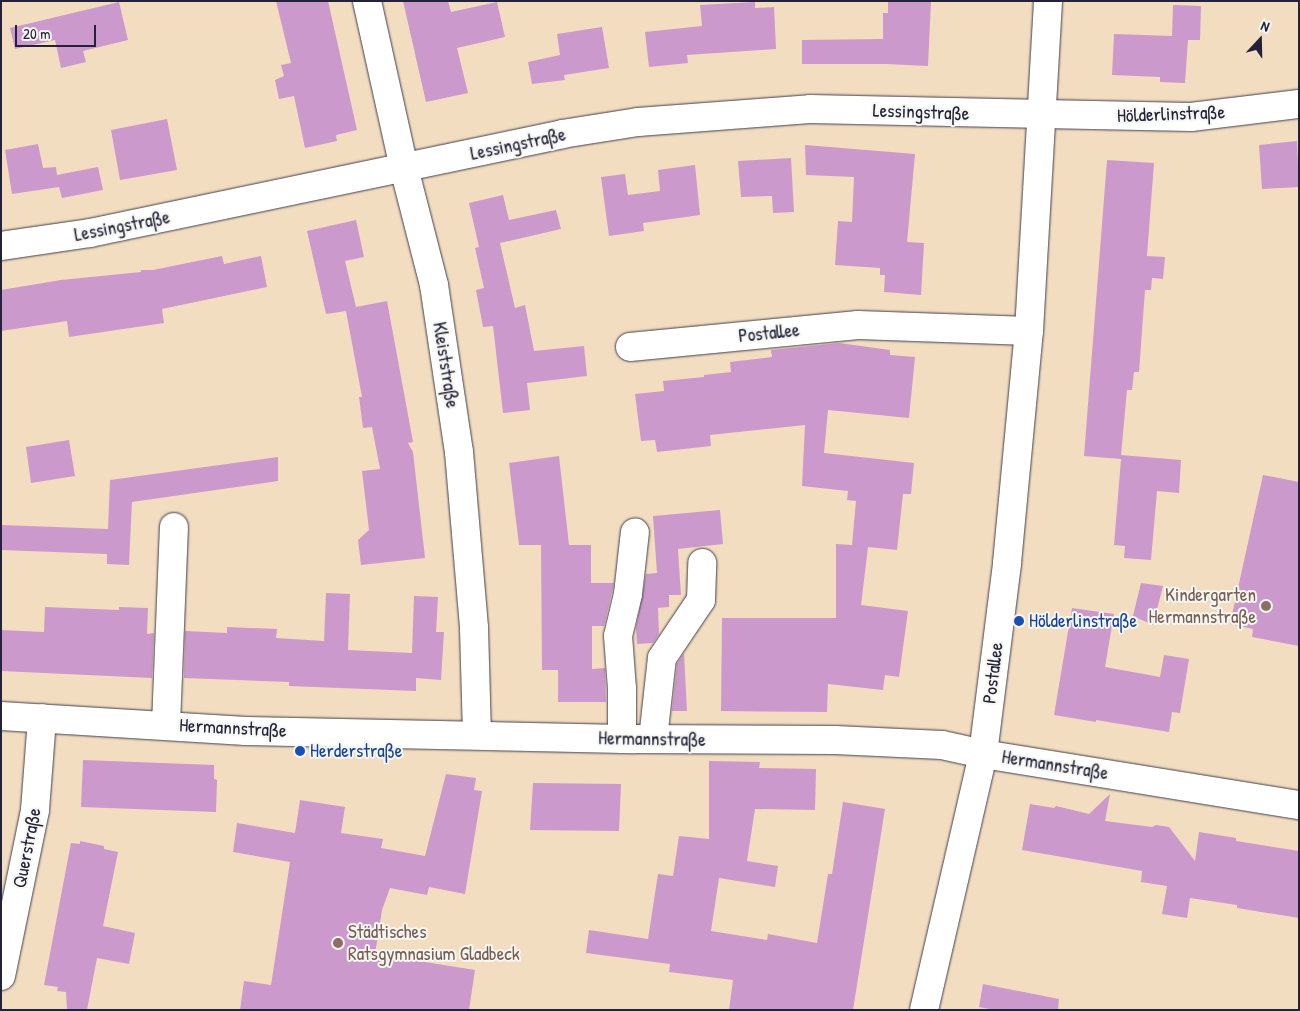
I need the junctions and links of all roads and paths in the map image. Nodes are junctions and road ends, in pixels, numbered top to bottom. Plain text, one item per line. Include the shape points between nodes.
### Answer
1 (367, 1) edge
2 (1048, 1) edge
3 (1299, 104) edge
4 (1043, 115) junction
5 (404, 168) junction
6 (1, 246) edge
7 (1028, 332) junction
8 (630, 347) dead end
9 (174, 527) dead end
10 (635, 532) dead end
11 (702, 563) dead end
12 (1, 716) edge
13 (42, 718) junction
14 (166, 725) junction
15 (477, 735) junction
16 (622, 739) junction
17 (652, 739) junction
18 (982, 754) junction
19 (1299, 805) edge
20 (1, 976) edge
21 (924, 1010) edge

1 - 5 street, Kleiststraße
2 - 4 street, Postallee
3 - 4 street, Hölderlinstraße via 1191,116
4 - 5 street, Lessingstraße via 810,109 714,115 562,134
4 - 7 street, Postallee
5 - 6 street, Lessingstraße via 90,233
5 - 15 street, Kleiststraße via 434,284 459,452 469,544
7 - 8 street, Postallee via 858,325
7 - 18 street, Postallee via 1007,563
9 - 14 street
10 - 16 street via 628,594 618,636
11 - 17 street via 701,600 662,658
12 - 13 street, Hermannstraße
13 - 14 street, Hermannstraße
13 - 20 street, Querstraße via 35,810
14 - 15 street, Hermannstraße
15 - 16 street, Hermannstraße
16 - 17 street, Hermannstraße
17 - 18 street, Hermannstraße via 932,744
18 - 19 street, Hermannstraße
18 - 21 street, Postallee

